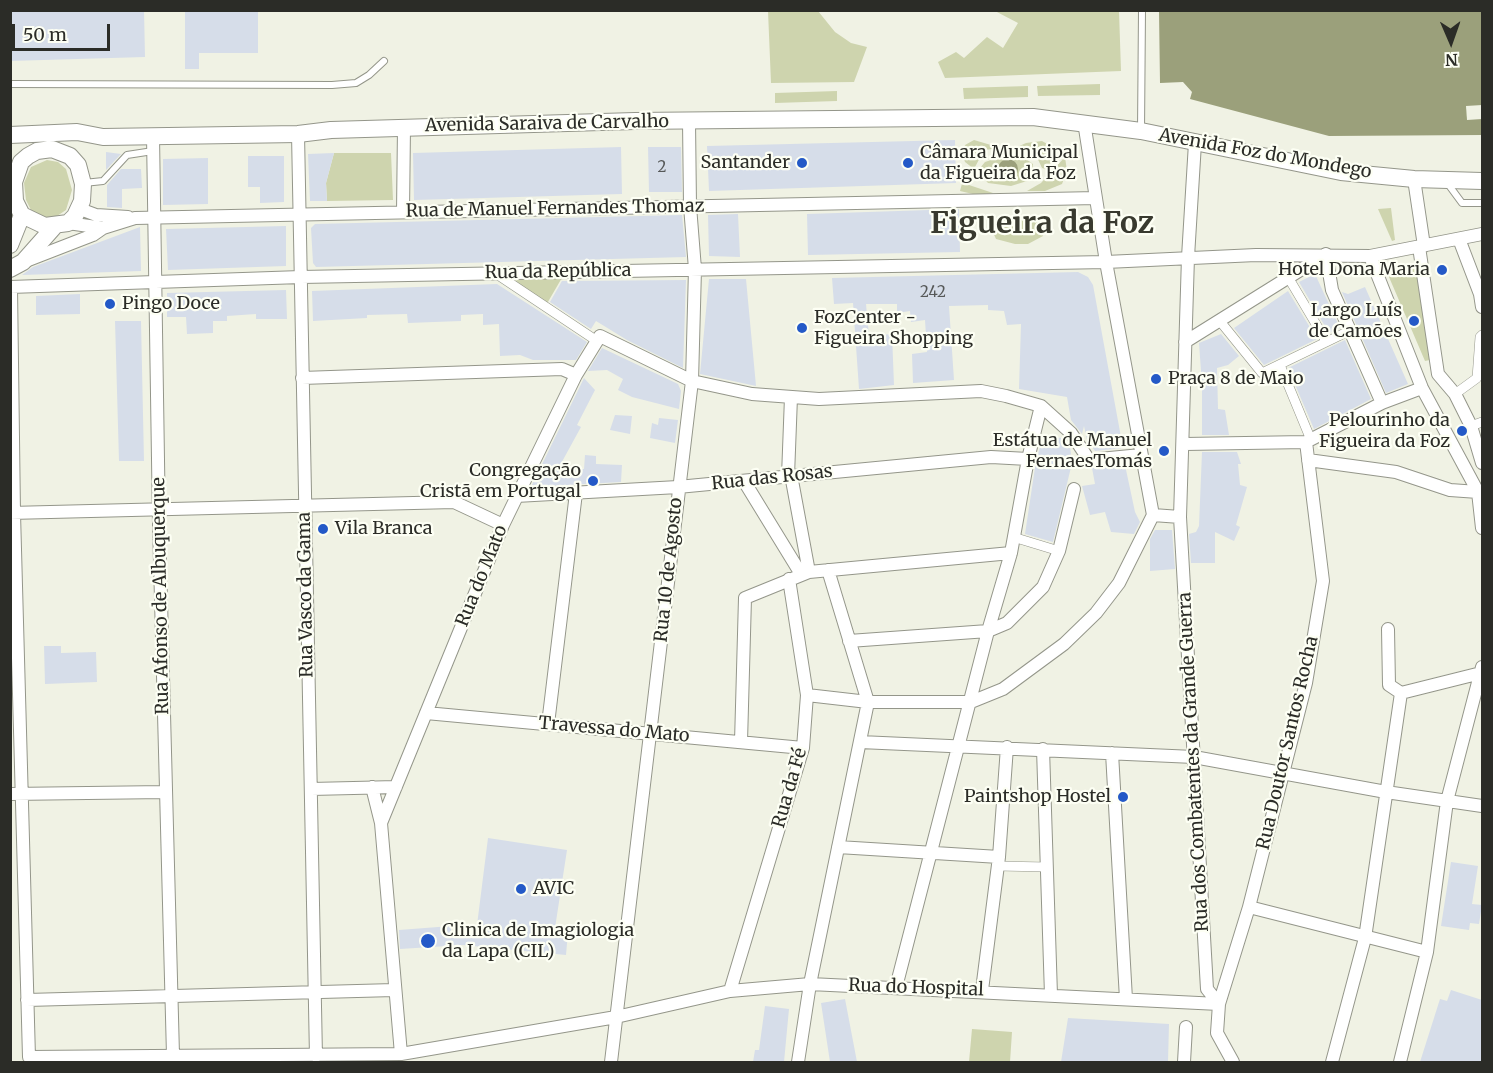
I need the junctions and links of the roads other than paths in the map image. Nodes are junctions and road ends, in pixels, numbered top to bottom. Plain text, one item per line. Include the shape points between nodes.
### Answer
1 (1142, 10) edge
2 (384, 61) dead end
3 (10, 84) edge
4 (690, 121) junction
5 (1084, 122) junction
6 (404, 127) junction
7 (1141, 131) junction
8 (298, 134) junction
9 (10, 135) edge
10 (103, 137) junction
11 (10, 140) edge
12 (1195, 143) junction
13 (153, 144) junction
14 (45, 150) junction
15 (14, 165) edge
16 (78, 165) junction
17 (1414, 179) junction
18 (1446, 181) junction
19 (1482, 181) edge
20 (83, 184) junction
21 (1096, 198) junction
22 (1482, 203) edge
23 (690, 206) junction
24 (80, 209) junction
25 (404, 212) junction
26 (22, 215) junction
27 (300, 215) junction
28 (135, 218) junction
29 (153, 218) junction
30 (61, 225) junction
31 (103, 228) junction
32 (1482, 234) edge
33 (1459, 239) junction
34 (10, 245) edge
35 (1421, 246) junction
36 (1326, 254) junction
37 (1370, 256) junction
38 (1188, 257) junction
39 (1106, 262) junction
40 (17, 266) edge
41 (695, 269) junction
42 (495, 273) junction
43 (301, 277) junction
44 (1288, 277) junction
45 (154, 281) junction
46 (11, 287) edge
47 (1482, 307) edge
48 (1220, 320) junction
49 (1351, 330) junction
50 (1482, 335) edge
51 (598, 339) junction
52 (1326, 341) junction
53 (1185, 342) junction
54 (1280, 365) junction
55 (576, 375) junction
56 (302, 378) junction
57 (692, 381) junction
58 (1422, 388) junction
59 (1455, 394) junction
60 (791, 397) junction
61 (1382, 403) junction
62 (1041, 406) junction
63 (1477, 424) edge
64 (1309, 441) junction
65 (1185, 444) junction
66 (1141, 455) junction
67 (1028, 459) junction
68 (1308, 460) junction
69 (1482, 463) edge
70 (790, 475) junction
71 (744, 481) junction
72 (678, 487) junction
73 (1480, 487) edge
74 (1074, 489) dead end
75 (576, 493) junction
76 (516, 496) junction
77 (304, 506) junction
78 (159, 511) junction
79 (12, 513) edge
80 (1153, 515) junction
81 (1180, 517) junction
82 (1482, 518) edge
83 (503, 525) junction
84 (1482, 528) edge
85 (1013, 537) junction
86 (1059, 551) junction
87 (1011, 553) junction
88 (828, 570) junction
89 (799, 575) junction
90 (1388, 629) dead end
91 (987, 631) junction
92 (849, 640) junction
93 (1482, 670) edge
94 (1401, 693) junction
95 (807, 695) junction
96 (868, 702) junction
97 (971, 702) junction
98 (426, 712) junction
99 (548, 724) junction
100 (652, 734) junction
101 (741, 742) junction
102 (860, 742) junction
103 (959, 745) junction
104 (1007, 747) junction
105 (802, 748) junction
106 (1042, 749) junction
107 (1112, 753) junction
108 (1194, 757) junction
109 (1282, 774) junction
110 (396, 787) junction
111 (372, 788) junction
112 (310, 789) junction
113 (165, 792) junction
114 (1386, 792) junction
115 (16, 793) edge
116 (1448, 801) junction
117 (1482, 806) edge
118 (381, 823) junction
119 (838, 848) junction
120 (929, 853) junction
121 (998, 861) junction
122 (1047, 867) junction
123 (1249, 907) junction
124 (1365, 938) junction
125 (1427, 951) junction
126 (810, 984) junction
127 (896, 987) junction
128 (316, 990) junction
129 (394, 990) junction
130 (982, 990) junction
131 (729, 991) junction
132 (172, 995) junction
133 (1051, 995) junction
134 (1126, 999) junction
135 (27, 1000) junction
136 (1219, 1004) junction
137 (615, 1017) junction
138 (1186, 1027) dead end
139 (401, 1054) junction
140 (174, 1055) junction
141 (316, 1056) junction
142 (611, 1062) edge
143 (798, 1062) edge
144 (1184, 1062) edge
145 (1233, 1062) edge
146 (1332, 1062) edge
147 (1400, 1062) edge

1 - 7 lane
2 - 3 lane via 356,83 332,85
4 - 5 main road, Avenida Saraiva de Carvalho via 1033,117
4 - 6 main road, Avenida Saraiva de Carvalho
4 - 23 street, Rua 10 de Agosto
5 - 7 main road, Avenida Foz do Mondego
5 - 21 street
6 - 8 main road, Avenida Saraiva de Carvalho
6 - 25 street
7 - 12 main road, Avenida Foz do Mondego
8 - 13 main road, Avenida Saraiva de Carvalho
8 - 27 street, Rua Vasco da Gama
9 - 10 main road, Avenida Saraiva de Carvalho via 77,132
10 - 13 main road, Avenida Saraiva de Carvalho
10 - 14 main road via 79,137
10 - 16 main road via 90,140
11 - 14 main road
12 - 17 main road, Avenida Foz do Mondego via 1341,172
12 - 38 street
13 - 20 lane via 127,155 103,181
13 - 29 street, Rua Afonso de Albuquerque
14 - 15 main road
14 - 16 main road via 70,156
15 - 26 main road via 14,193
16 - 20 main road
17 - 18 main road, Avenida Foz do Mondego
17 - 35 street
18 - 19 main road, Avenida Foz do Mondego
18 - 22 lane via 1462,203
20 - 24 main road
21 - 23 street, Rua de Manuel Fernandes Thomaz
21 - 39 street
23 - 25 street, Rua de Manuel Fernandes Thomaz
23 - 41 street, Rua 10 de Agosto
24 - 28 street
24 - 30 main road
25 - 27 street, Rua de Manuel Fernandes Thomaz
26 - 30 main road via 37,224
26 - 34 main road
27 - 29 street, Rua de Manuel Fernandes Thomaz
27 - 43 street, Rua Vasco da Gama
28 - 29 street, Rua de Manuel Fernandes Thomaz
28 - 31 street, Rua de Manuel Fernandes Thomaz
29 - 45 street, Rua Afonso de Albuquerque
30 - 31 street
30 - 40 main road
31 - 40 street, Rua de Manuel Fernandes Thomaz
32 - 33 street
33 - 35 street
33 - 47 street
35 - 37 street
35 - 59 street via 1438,374
36 - 37 street
36 - 38 street
36 - 44 street
36 - 49 street via 1329,281
37 - 58 street
38 - 39 street
38 - 53 street
39 - 41 street, Rua da República
39 - 66 street
41 - 42 street, Rua da República
41 - 57 street, Rua 10 de Agosto
42 - 43 street, Rua da República
42 - 51 street
43 - 45 street, Rua da República
43 - 56 street, Rua Vasco da Gama
44 - 48 street
44 - 52 street
45 - 46 street, Rua da República
45 - 78 street, Rua Afonso de Albuquerque
46 - 79 street
48 - 53 street
48 - 54 street via 1262,373
49 - 52 street
49 - 61 street
50 - 59 street via 1477,378
51 - 55 street, Rua do Mato
51 - 57 street
52 - 54 street
53 - 65 street
54 - 64 street
55 - 56 street via 562,369
55 - 76 street, Rua do Mato
56 - 77 street, Rua Vasco da Gama
57 - 60 street via 752,394
57 - 72 street, Rua 10 de Agosto
58 - 61 street
58 - 73 street
59 - 63 street
60 - 62 street via 981,391
60 - 70 street, Rua da Fé
61 - 64 street
62 - 66 street via 1071,433 1089,460
62 - 67 street
63 - 69 street
64 - 65 street
64 - 68 street, Rua Doutor Santos Rocha
65 - 81 street
66 - 80 street
67 - 70 street, Rua das Rosas via 991,458
67 - 85 street
68 - 73 street via 1396,472 1450,490
68 - 109 street, Rua Doutor Santos Rocha via 1323,581 1306,683
70 - 71 street, Rua das Rosas
70 - 89 street, Rua da Fé
71 - 72 street, Rua das Rosas
71 - 89 street
72 - 75 street, Rua das Rosas
72 - 100 street, Rua 10 de Agosto
73 - 82 street
74 - 86 street
75 - 76 street, Rua das Rosas
75 - 99 street
76 - 83 street, Rua do Mato
77 - 78 street
77 - 83 street via 453,502
77 - 112 street, Rua Vasco da Gama
78 - 79 street
78 - 113 street, Rua Afonso de Albuquerque
79 - 115 street
80 - 81 street
80 - 97 street via 1119,584 1096,613 1033,668 1003,689
81 - 108 street, Rua dos Combatentes da Grande Guerra
82 - 84 street
83 - 98 street, Rua do Mato
85 - 86 street
85 - 87 street
86 - 91 street via 1043,587 1031,601 1007,623
87 - 88 street
87 - 91 street
88 - 89 street
88 - 92 street
89 - 95 street, Rua da Fé
89 - 101 street via 745,598
90 - 94 street via 1389,685
91 - 92 street
91 - 97 street
92 - 96 street
93 - 94 street
93 - 116 street
94 - 114 street
95 - 96 street
95 - 105 street, Rua da Fé
96 - 97 street
96 - 102 street
97 - 103 street
98 - 99 street, Travessa do Mato
98 - 110 street, Rua do Mato
99 - 100 street, Travessa do Mato
100 - 101 street, Travessa do Mato
100 - 137 street, Rua 10 de Agosto
101 - 105 street, Travessa do Mato
102 - 103 street
102 - 119 street
103 - 104 street
103 - 120 street
104 - 106 street
104 - 121 street
105 - 131 street, Rua da Fé
106 - 107 street
106 - 122 street
107 - 108 street
107 - 134 street
108 - 109 street
108 - 136 street, Rua dos Combatentes da Grande Guerra via 1207,989
109 - 114 street
109 - 123 street, Rua Doutor Santos Rocha
110 - 111 street
110 - 118 street, Rua do Mato
111 - 112 street
111 - 118 street
112 - 128 street, Rua Vasco da Gama
113 - 115 street
113 - 132 street, Rua Afonso de Albuquerque
114 - 116 street
114 - 124 street
115 - 135 street
116 - 117 street
116 - 125 street
118 - 129 street
119 - 120 street
119 - 126 street
120 - 121 street
120 - 127 street
121 - 122 street
121 - 130 street
122 - 133 street
123 - 124 street
123 - 136 street, Rua Doutor Santos Rocha
124 - 125 street
124 - 146 street
125 - 147 street
126 - 127 street, Rua do Hospital
126 - 131 street, Rua do Hospital
126 - 143 street
127 - 130 street, Rua do Hospital
128 - 129 street
128 - 132 street
128 - 141 street, Rua Vasco da Gama
129 - 139 street
130 - 133 street, Rua do Hospital
131 - 137 street, Rua do Hospital
132 - 135 street
132 - 140 street, Rua Afonso de Albuquerque
133 - 134 street, Rua do Hospital
134 - 136 street, Rua do Hospital
135 - 140 street, Rua do Hospital via 29,1057
136 - 145 street via 1217,1033
137 - 139 street, Rua do Hospital
137 - 142 street, Rua 10 de Agosto
138 - 144 street
139 - 141 street, Rua do Hospital
140 - 141 street, Rua do Hospital

